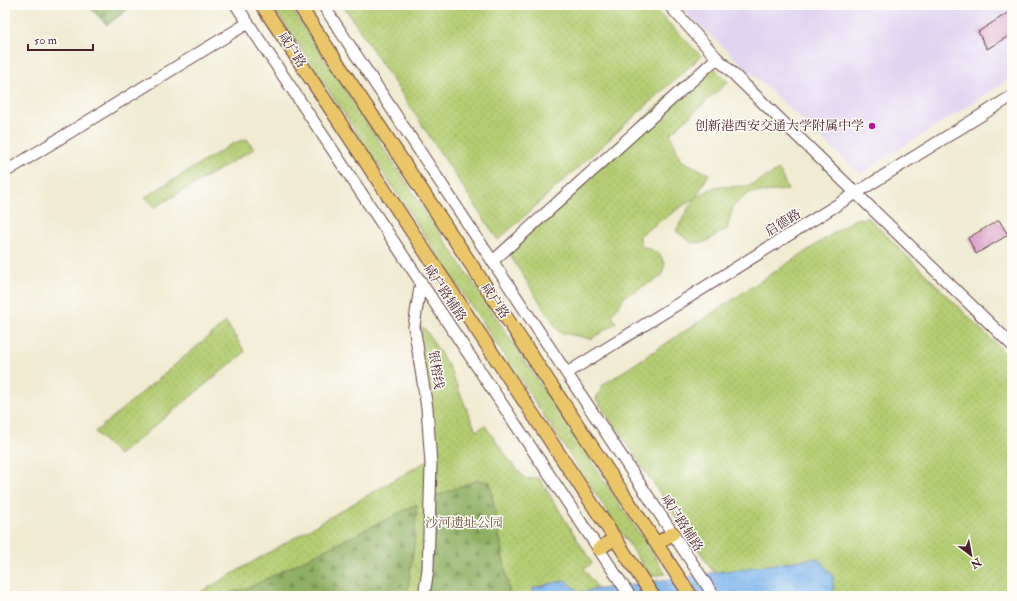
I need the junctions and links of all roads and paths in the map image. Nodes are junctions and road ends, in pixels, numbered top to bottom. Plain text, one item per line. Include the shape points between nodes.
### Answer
1 (236, 5) edge
2 (262, 5) edge
3 (299, 5) edge
4 (324, 5) edge
5 (669, 5) edge
6 (248, 23) junction
7 (717, 58) junction
8 (1012, 96) edge
9 (5, 172) edge
10 (856, 194) junction
11 (493, 261) junction
12 (420, 281) junction
13 (1012, 345) edge
14 (567, 373) junction
15 (673, 534) junction
16 (615, 538) junction
17 (657, 544) junction
18 (599, 549) junction
19 (424, 596) edge
20 (630, 596) edge
21 (653, 596) edge
22 (691, 596) edge
23 (714, 596) edge

1 - 6 street, 咸户路辅路
2 - 16 main road, 咸户路
3 - 17 main road, 咸户路
4 - 11 street, 咸户路辅路
5 - 7 street
6 - 9 street
6 - 12 street, 咸户路辅路
7 - 10 street
7 - 11 street
8 - 10 street, 启德路
10 - 13 street
10 - 14 street, 启德路
11 - 14 street, 咸户路辅路
12 - 18 street, 咸户路辅路
12 - 19 street, 银榕线 via 414,326 427,408 431,464 428,569
14 - 15 street, 咸户路辅路
15 - 17 main road
15 - 23 street, 咸户路辅路
16 - 18 main road
16 - 21 main road, 咸户路
17 - 22 main road, 咸户路
18 - 20 street, 咸户路辅路

